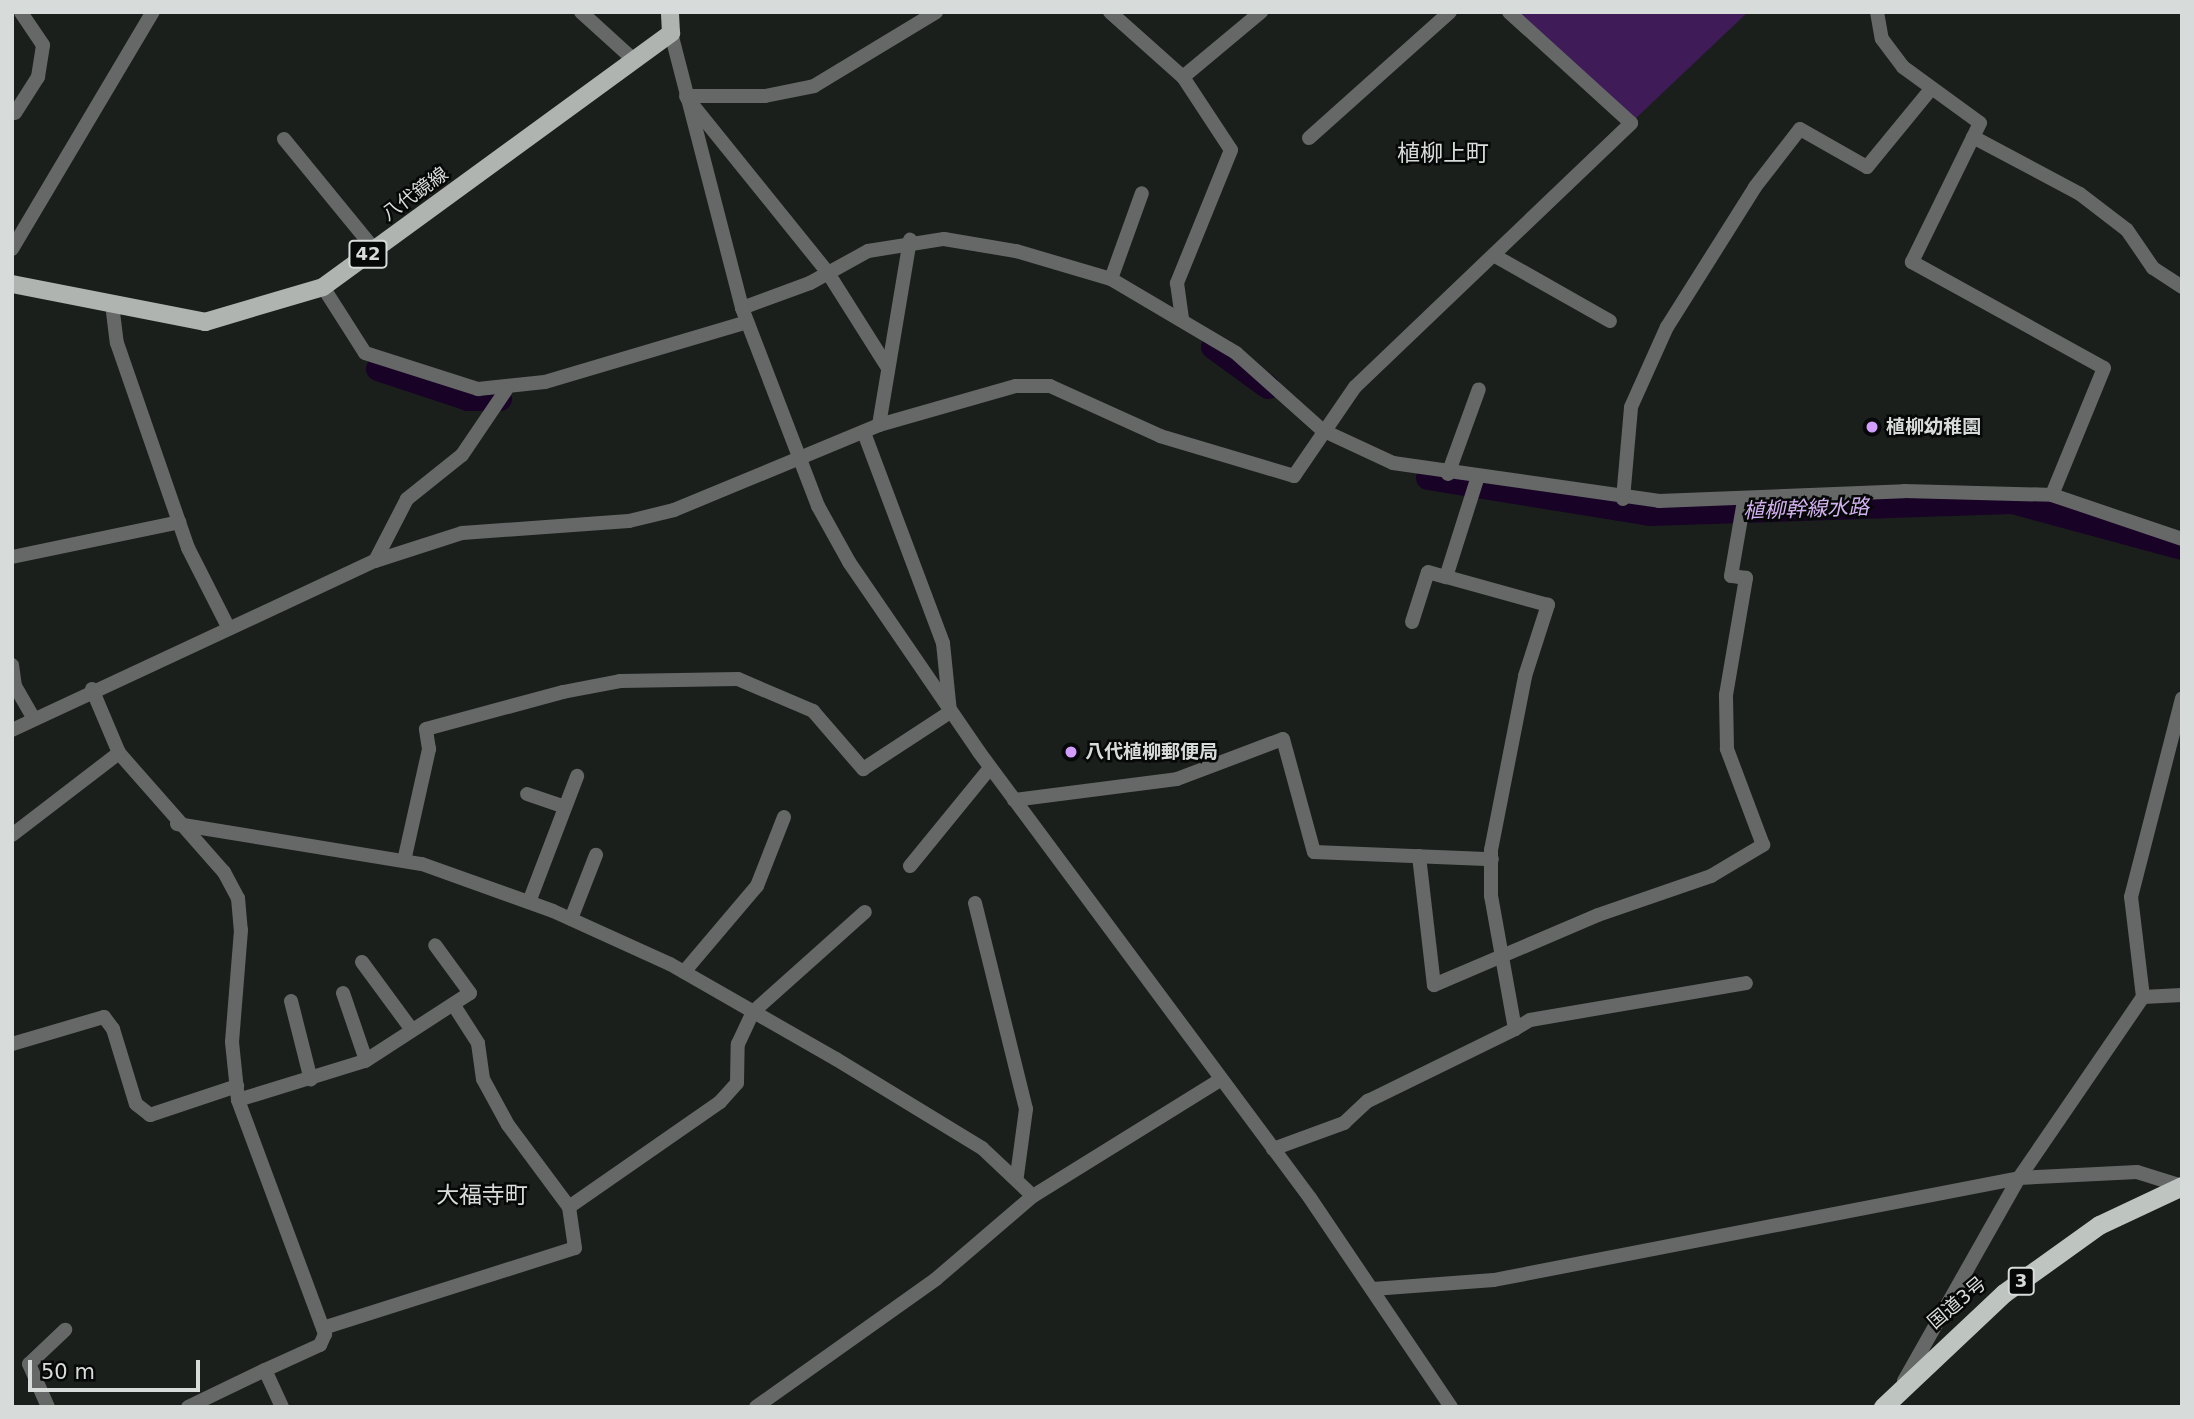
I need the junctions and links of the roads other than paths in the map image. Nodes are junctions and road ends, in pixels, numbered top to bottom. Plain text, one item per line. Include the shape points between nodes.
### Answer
1 (21, 12) edge
2 (153, 12) edge
3 (581, 12) edge
4 (670, 12) edge
5 (936, 12) edge
6 (1110, 12) edge
7 (1261, 12) edge
8 (1450, 12) edge
9 (1509, 12) edge
10 (1877, 12) edge
11 (671, 33) junction
12 (634, 60) junction
13 (1183, 78) junction
14 (1932, 88) junction
15 (687, 96) junction
16 (13, 113) edge
17 (1973, 137) junction
18 (1309, 138) dead end
19 (284, 139) dead end
20 (1142, 193) dead end
21 (910, 240) junction
22 (12, 248) edge
23 (374, 250) junction
24 (1495, 256) junction
25 (828, 273) junction
26 (1111, 279) junction
27 (12, 284) edge
28 (323, 287) junction
29 (2182, 287) edge
30 (112, 304) junction
31 (742, 308) junction
32 (1182, 319) junction
33 (1610, 321) dead end
34 (747, 323) junction
35 (888, 368) junction
36 (1479, 389) dead end
37 (506, 390) junction
38 (879, 425) junction
39 (1322, 430) junction
40 (864, 433) junction
41 (802, 461) junction
42 (1448, 474) junction
43 (1477, 479) junction
44 (2052, 495) junction
45 (1623, 499) junction
46 (1744, 501) junction
47 (179, 522) junction
48 (2182, 539) edge
49 (12, 557) edge
50 (375, 561) junction
51 (1446, 576) junction
52 (1412, 622) dead end
53 (228, 627) junction
54 (12, 665) edge
55 (92, 689) junction
56 (2182, 698) edge
57 (950, 712) junction
58 (33, 717) junction
59 (12, 730) edge
60 (119, 753) junction
61 (990, 768) junction
62 (577, 776) dead end
63 (527, 794) dead end
64 (1014, 800) junction
65 (565, 807) junction
66 (784, 817) dead end
67 (177, 824) junction
68 (12, 835) edge
69 (596, 855) dead end
70 (1419, 856) junction
71 (1492, 859) junction
72 (404, 861) junction
73 (910, 866) dead end
74 (529, 902) junction
75 (975, 903) dead end
76 (865, 912) dead end
77 (571, 919) junction
78 (435, 945) dead end
79 (1502, 956) junction
80 (362, 962) dead end
81 (684, 972) junction
82 (1746, 983) dead end
83 (343, 993) dead end
84 (2182, 995) edge
85 (2143, 997) junction
86 (291, 1001) dead end
87 (453, 1004) junction
88 (753, 1012) junction
89 (1515, 1029) junction
90 (412, 1030) junction
91 (12, 1044) edge
92 (366, 1060) junction
93 (311, 1080) junction
94 (1220, 1080) junction
95 (237, 1093) junction
96 (1273, 1149) junction
97 (1017, 1176) junction
98 (2020, 1178) junction
99 (2182, 1186) edge
100 (1033, 1196) junction
101 (569, 1207) junction
102 (1373, 1289) junction
103 (323, 1328) junction
104 (65, 1330) dead end
105 (265, 1370) junction
106 (1904, 1381) junction
107 (48, 1407) edge
108 (188, 1407) edge
109 (282, 1407) edge
110 (756, 1407) edge
111 (1451, 1407) edge
112 (1883, 1407) edge

1 - 16 street via 43,45 38,76
2 - 22 street
3 - 12 street
4 - 11 main road
5 - 15 street via 814,86 765,96
6 - 13 street
7 - 13 street
8 - 18 street
9 - 24 street via 1630,123
10 - 14 street via 1889,49
11 - 12 main road, 八代鏡線 / 42
11 - 15 street
12 - 23 main road, 八代鏡線 / 42
13 - 32 street via 1231,150 1177,283
14 - 17 street via 1980,123
14 - 45 street via 1867,167 1800,129 1755,187 1667,327 1632,407
15 - 25 street
15 - 31 street
17 - 29 street via 2080,194 2127,230 2153,268
17 - 44 street via 1912,262 2104,368
19 - 23 street
20 - 26 street
21 - 25 street via 868,251
21 - 26 street via 1016,251
21 - 35 street
23 - 28 main road, 八代鏡線 / 42
24 - 33 street
24 - 39 street via 1355,387
25 - 31 street
25 - 35 street
26 - 32 street
27 - 30 main road, 八代鏡線 / 42
28 - 30 main road, 八代鏡線 / 42 via 205,322
28 - 37 street via 365,353 478,389
30 - 47 street via 117,343
31 - 34 street
32 - 39 street via 1267,376
34 - 37 street
34 - 41 street
35 - 38 street
36 - 42 street
37 - 50 street via 461,455 407,499
38 - 39 street via 1016,386 1051,386 1160,436 1294,476
38 - 40 street
39 - 42 street via 1366,455
40 - 41 street
40 - 57 street via 943,643
41 - 50 street via 629,521 462,533
41 - 57 street via 849,562
42 - 43 street
43 - 45 street
43 - 51 street
44 - 46 street via 1904,491
44 - 48 street
45 - 46 street
46 - 79 street via 1731,576 1746,578 1726,695 1727,749 1763,845 1711,876
47 - 49 street
47 - 53 street
50 - 53 street
51 - 52 street via 1428,572
51 - 71 street via 1548,605 1525,676
53 - 55 street
54 - 58 street via 15,686
55 - 58 street
55 - 60 street
56 - 85 street via 2131,897
57 - 61 street
57 - 72 street via 863,769 813,711 738,679 620,681 426,729 429,749
58 - 59 street
60 - 67 street
60 - 68 street
61 - 64 street
61 - 73 street
62 - 65 street
63 - 65 street
64 - 70 street via 1177,779 1283,739 1314,852
64 - 94 street
65 - 74 street
66 - 81 street via 757,886
67 - 72 street
67 - 95 street via 224,872 237,898 241,930 232,1042
69 - 77 street
70 - 71 street
70 - 79 street via 1434,985
71 - 79 street
72 - 74 street
74 - 77 street
75 - 97 street via 1026,1109
76 - 88 street
77 - 81 street
78 - 87 street via 470,993
79 - 89 street
80 - 90 street
81 - 88 street
82 - 89 street via 1530,1020
83 - 92 street
84 - 85 street
85 - 98 street
86 - 93 street
87 - 90 street
87 - 101 street via 478,1043 484,1079 508,1125
88 - 97 street via 924,1111
88 - 101 street via 738,1044 737,1083 720,1102
89 - 96 street via 1368,1101 1344,1123
90 - 92 street
91 - 95 street via 104,1017 113,1029 136,1104 150,1115
92 - 93 street
93 - 95 street
94 - 96 street
94 - 100 street
95 - 103 street
96 - 102 street
97 - 100 street
98 - 99 street via 2137,1172
98 - 102 street via 1494,1280
98 - 106 street
99 - 106 highway, 国道3号 / 3 via 2099,1226 2035,1270
100 - 110 street via 936,1279
101 - 103 street via 575,1248
102 - 111 street
103 - 105 street via 320,1345
104 - 107 street via 29,1364
105 - 108 street
105 - 109 street
106 - 112 highway, 国道3号 / 3

